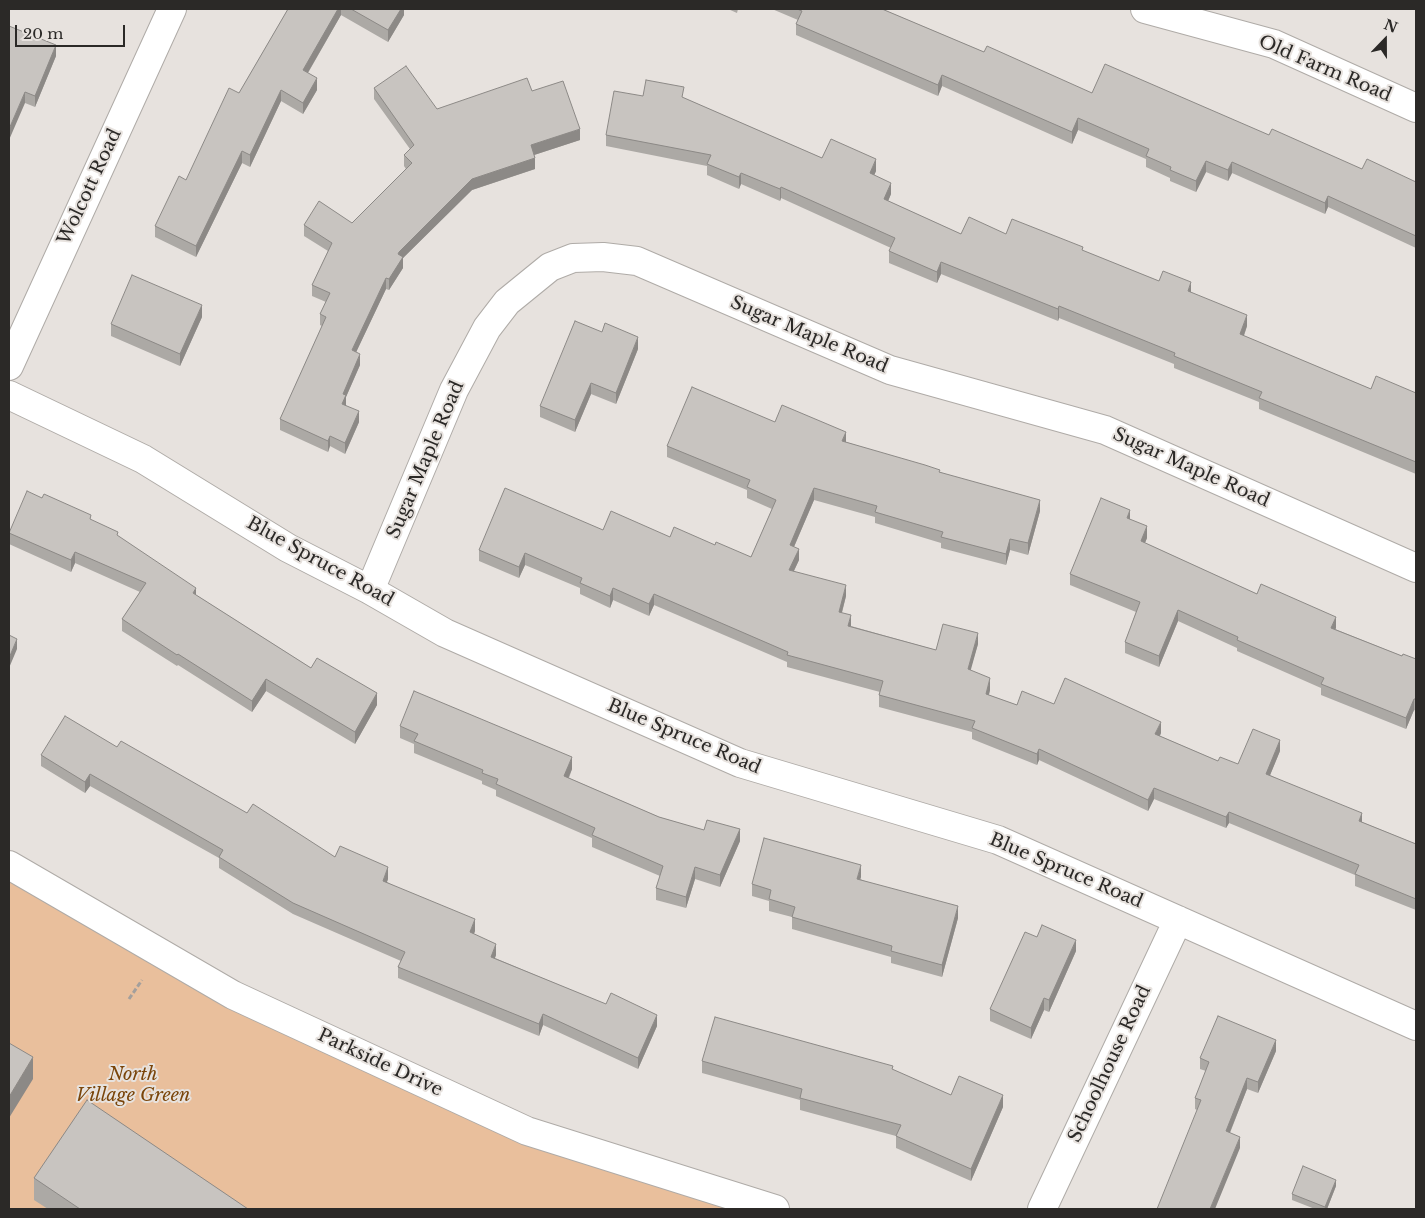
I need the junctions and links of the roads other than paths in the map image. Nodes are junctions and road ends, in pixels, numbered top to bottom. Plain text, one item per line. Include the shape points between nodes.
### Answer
1 (172, 9) edge
2 (1145, 9) edge
3 (1416, 108) edge
4 (9, 366) edge
5 (9, 395) edge
6 (1416, 568) edge
7 (370, 590) junction
8 (9, 865) edge
9 (1178, 920) junction
10 (1416, 1026) edge
11 (775, 1209) edge
12 (1042, 1209) edge

1 - 4 street, Wolcott Road
2 - 3 street, Old Farm Road via 1274,44
5 - 7 street, Blue Spruce Road via 143,459 288,548
6 - 7 street, Sugar Maple Road via 1105,430 890,370 637,261 603,256 573,258 550,267 507,302 487,328 454,390
7 - 9 street, Blue Spruce Road via 445,633 740,764 998,840
8 - 11 street, Parkside Drive via 233,995 527,1131
9 - 10 street, Blue Spruce Road
9 - 12 street, Schoolhouse Road

